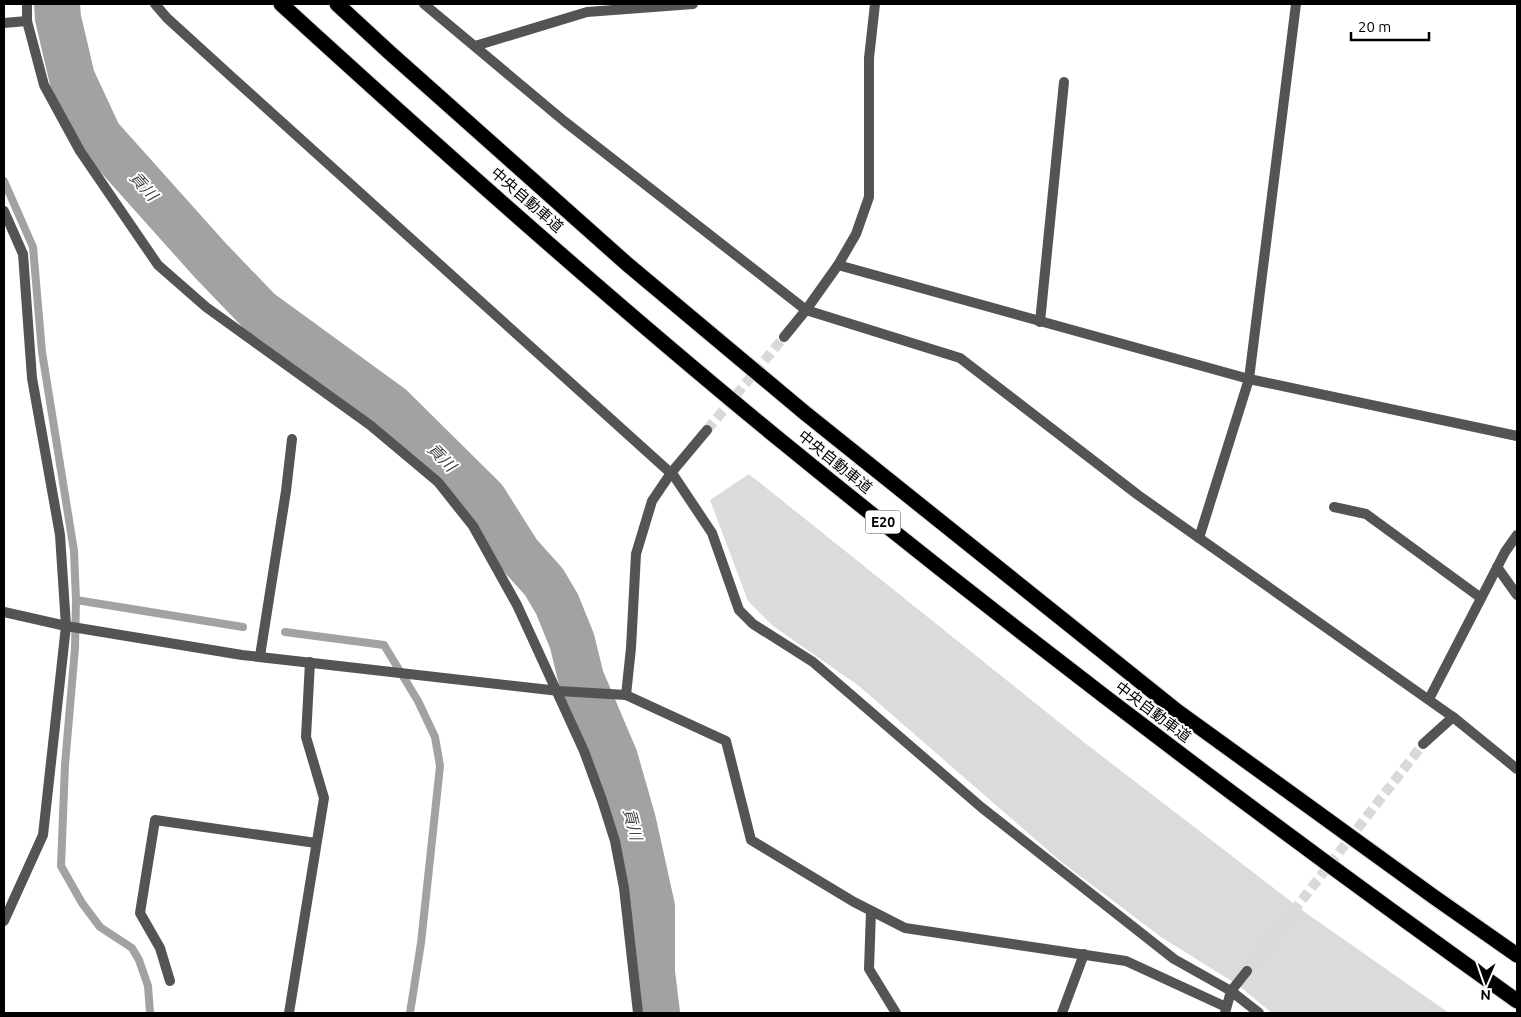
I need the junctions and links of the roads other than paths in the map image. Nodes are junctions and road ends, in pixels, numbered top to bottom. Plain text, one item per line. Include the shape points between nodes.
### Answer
1 (27, 4) edge
2 (155, 4) edge
3 (280, 4) edge
4 (337, 4) edge
5 (424, 4) edge
6 (693, 4) edge
7 (876, 4) edge
8 (1296, 4) edge
9 (617, 7) edge
10 (28, 21) junction
11 (4, 23) edge
12 (475, 46) junction
13 (1064, 82) dead end
14 (4, 211) edge
15 (838, 264) junction
16 (806, 310) junction
17 (1040, 322) junction
18 (784, 337) tunnel mouth
19 (1249, 379) junction
20 (707, 430) tunnel mouth
21 (1516, 432) edge
22 (292, 439) dead end
23 (671, 473) junction
24 (1334, 508) dead end
25 (1517, 535) edge
26 (1199, 538) junction
27 (1497, 568) junction
28 (1517, 594) edge
29 (1482, 598) junction
30 (4, 612) edge
31 (67, 626) junction
32 (260, 656) junction
33 (310, 662) junction
34 (558, 691) junction
35 (626, 695) junction
36 (1429, 699) junction
37 (1453, 717) junction
38 (1423, 744) tunnel mouth
39 (1517, 769) edge
40 (316, 843) junction
41 (871, 911) junction
42 (4, 921) edge
43 (1084, 954) junction
44 (1517, 955) edge
45 (1247, 971) tunnel mouth
46 (170, 981) dead end
47 (1231, 991) junction
48 (1517, 1001) edge
49 (1226, 1010) edge
50 (289, 1013) edge
51 (638, 1013) edge
52 (896, 1013) edge
53 (1062, 1013) edge
54 (1259, 1013) edge

1 - 10 street
2 - 23 street via 227,73
3 - 48 highway, 中央自動車道 / E20 via 603,291 779,439 1155,736
4 - 44 highway, 中央自動車道 / E20 via 627,264 805,413 1177,711
5 - 12 street
6 - 9 street
7 - 15 street via 869,58 869,197 856,234
8 - 19 street
9 - 12 street via 587,12
10 - 11 street
10 - 34 street via 44,85 80,152 158,265 206,307 370,425 438,482 473,526 517,605
12 - 16 street via 564,121
13 - 17 street
14 - 31 street via 22,254 32,378 60,535
15 - 16 street
15 - 17 street
16 - 18 street
16 - 26 street via 960,358
17 - 19 street
19 - 21 street
19 - 26 street
20 - 23 street
22 - 32 street
23 - 35 street via 652,501 636,554
23 - 47 street via 712,533 738,610 753,624 813,662 981,807 1174,959
24 - 29 street via 1366,514
25 - 27 street
26 - 36 street
27 - 28 street
27 - 29 street
29 - 36 street
30 - 31 street
31 - 32 street
31 - 42 street via 43,835
32 - 33 street
33 - 34 street
33 - 40 street via 306,737 324,798
34 - 35 street
34 - 51 street via 584,751 615,841 624,888
35 - 41 street via 726,741 750,840
36 - 37 street
37 - 38 street
37 - 39 street
40 - 46 street via 155,820 140,913 160,948
40 - 50 street
41 - 43 street via 904,928
41 - 52 street via 869,969
43 - 49 street via 1126,961
43 - 53 street
45 - 47 street
47 - 49 street
47 - 54 street

